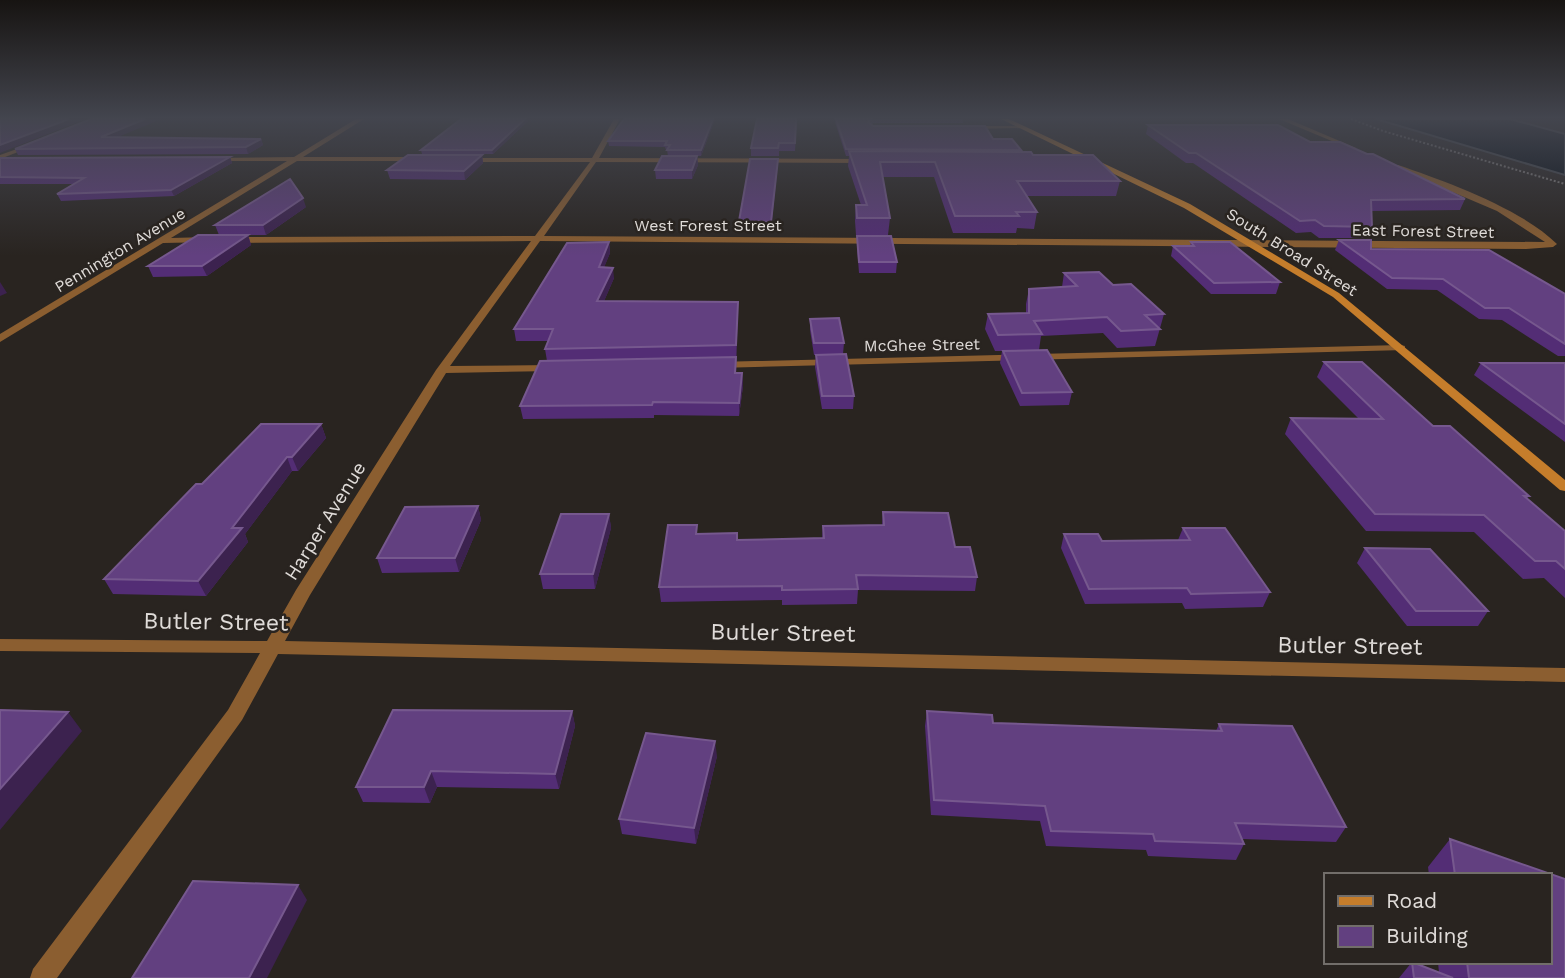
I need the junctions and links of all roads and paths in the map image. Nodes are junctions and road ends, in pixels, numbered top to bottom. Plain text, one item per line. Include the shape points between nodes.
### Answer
1 (285, 165) edge
2 (591, 165) edge
3 (1103, 165) edge
4 (1392, 165) edge
5 (1501, 165) edge
6 (1565, 184) edge
7 (539, 239) junction
8 (163, 241) junction
9 (1252, 243) junction
10 (0, 339) edge
11 (1401, 348) junction
12 (704, 365) edge
13 (566, 368) edge
14 (442, 370) junction
15 (1565, 487) edge
16 (0, 645) edge
17 (273, 647) junction
18 (1565, 675) edge
19 (42, 978) edge

1 - 8 street, Pennington Avenue
2 - 7 street, Harper Avenue
3 - 9 main road, South Broad Street
4 - 9 street, East Forest Street via 1512,216 1553,244
5 - 6 path
7 - 8 street, West Forest Street
7 - 9 street, West Forest Street
7 - 14 street, Harper Avenue
8 - 10 street, Pennington Avenue
9 - 11 main road, South Broad Street via 1336,295
11 - 12 street, McGhee Street
11 - 15 main road, South Broad Street
13 - 14 street
14 - 17 street, Harper Avenue
16 - 17 street, Butler Street
17 - 18 street, Butler Street
17 - 19 street, Harper Avenue via 235,715

